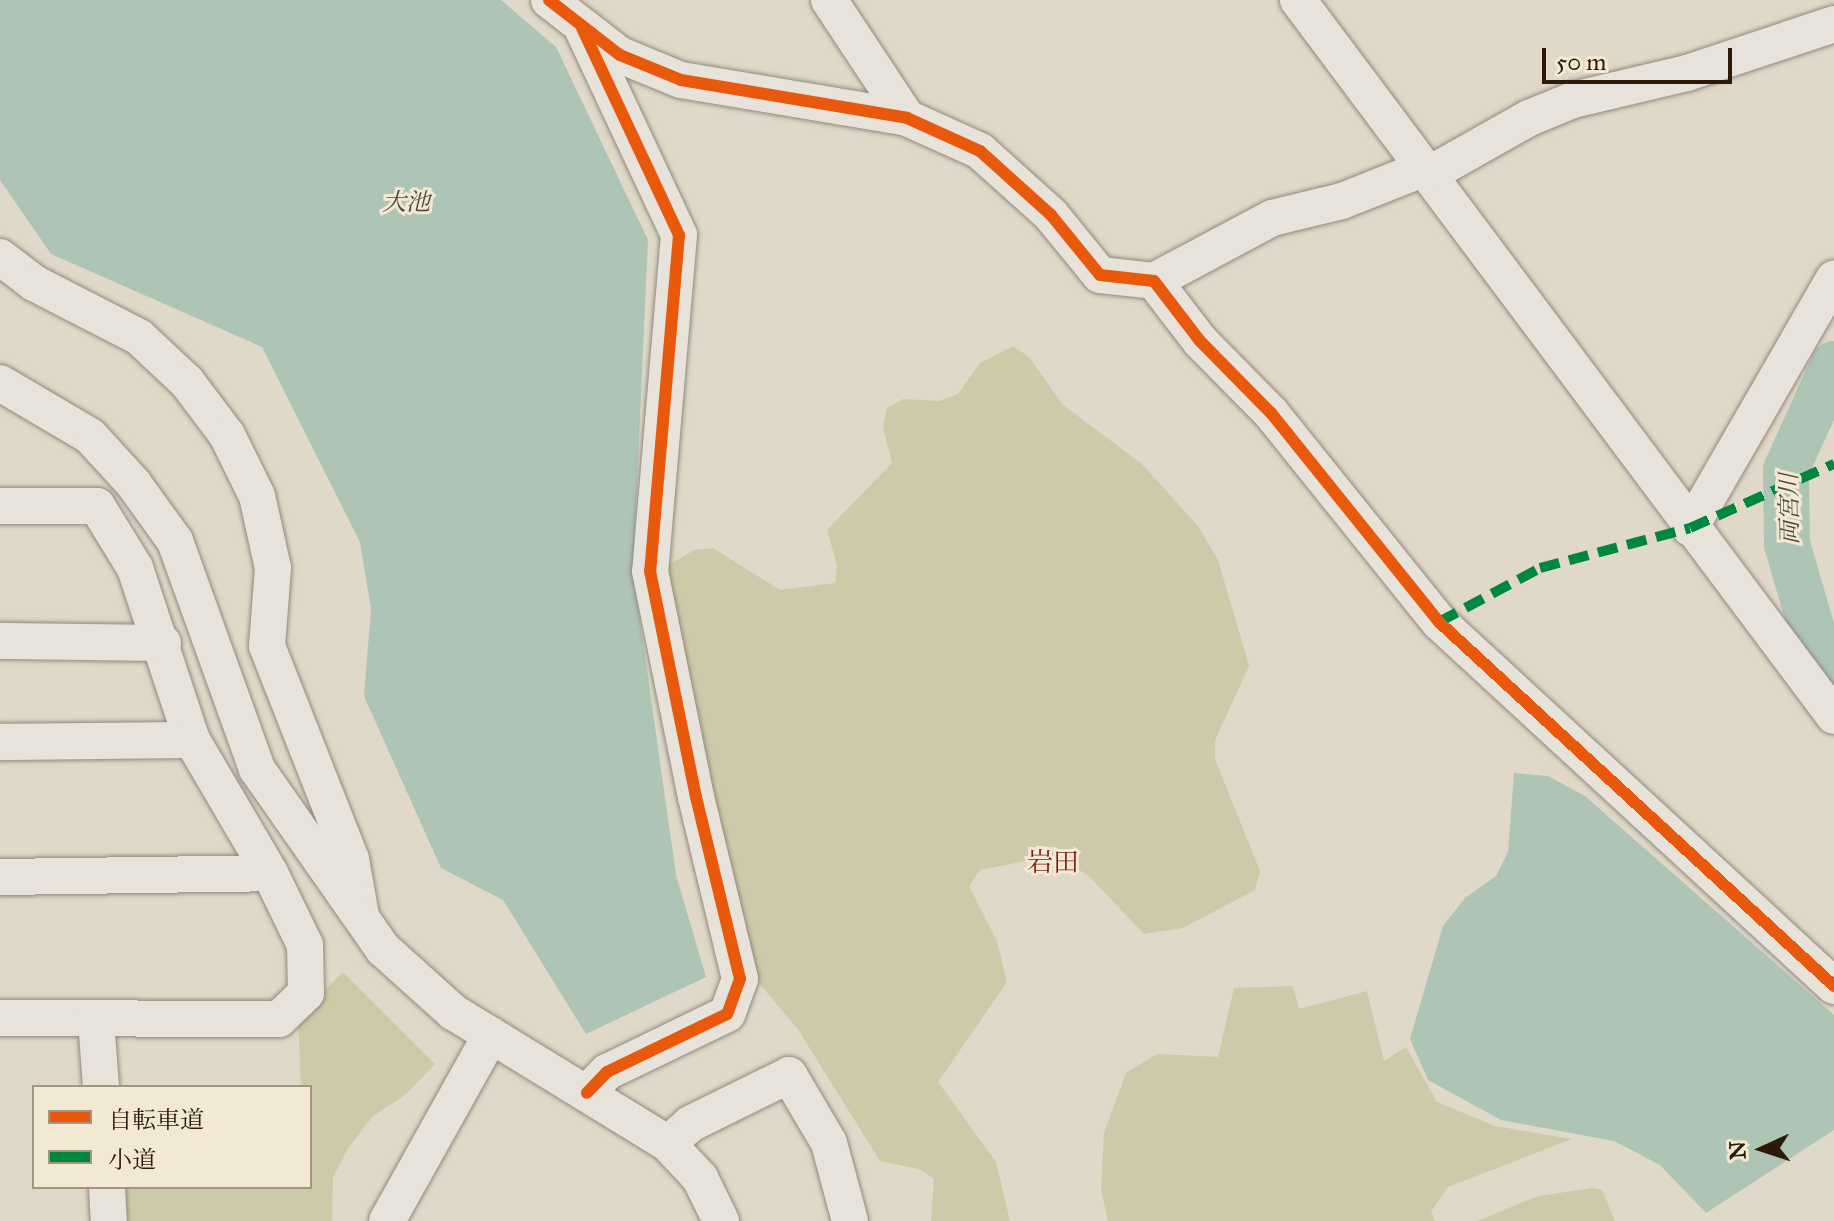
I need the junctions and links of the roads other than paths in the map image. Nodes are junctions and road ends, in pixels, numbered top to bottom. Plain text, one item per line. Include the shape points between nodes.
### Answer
1 (549, 0) edge
2 (829, 0) edge
3 (1298, 0) edge
4 (1834, 24) edge
5 (581, 25) junction
6 (907, 118) junction
7 (1426, 172) junction
8 (0, 257) edge
9 (1834, 279) edge
10 (1154, 281) junction
11 (0, 383) edge
12 (0, 506) edge
13 (1690, 528) junction
14 (0, 641) edge
15 (163, 643) junction
16 (1834, 716) edge
17 (192, 740) junction
18 (0, 742) edge
19 (270, 873) junction
20 (0, 877) edge
21 (362, 921) junction
22 (1834, 986) edge
23 (0, 1018) edge
24 (96, 1020) junction
25 (491, 1035) junction
26 (101, 1085) edge
27 (587, 1093) junction
28 (668, 1144) junction
29 (107, 1189) edge
30 (846, 1220) edge
31 (109, 1221) edge
32 (387, 1221) edge
33 (721, 1221) edge

1 - 5 street
2 - 6 street
3 - 7 street
4 - 7 street via 1687,73 1573,100
5 - 6 street via 620,55 681,80
5 - 27 street via 679,235 650,571 740,979 727,1014 607,1072
6 - 10 street via 980,151 1051,215 1100,275
7 - 10 street via 1272,218
7 - 13 street
8 - 21 street via 34,283 139,337 187,382 227,435 257,496 273,568 267,646 351,859
9 - 13 street
10 - 22 street via 1200,341 1271,413 1439,622
11 - 21 street via 90,436 175,541 257,769
12 - 15 street via 97,506 135,568
13 - 16 street
14 - 15 street
15 - 17 street via 171,689
17 - 18 street
17 - 19 street
19 - 20 street
19 - 24 street via 305,945 306,993 279,1019
21 - 25 street via 383,949 453,1012
23 - 24 street
24 - 26 street
25 - 27 street
25 - 32 street
27 - 28 street
28 - 30 street via 690,1124 789,1075 829,1143
28 - 33 street via 700,1178
29 - 31 street

